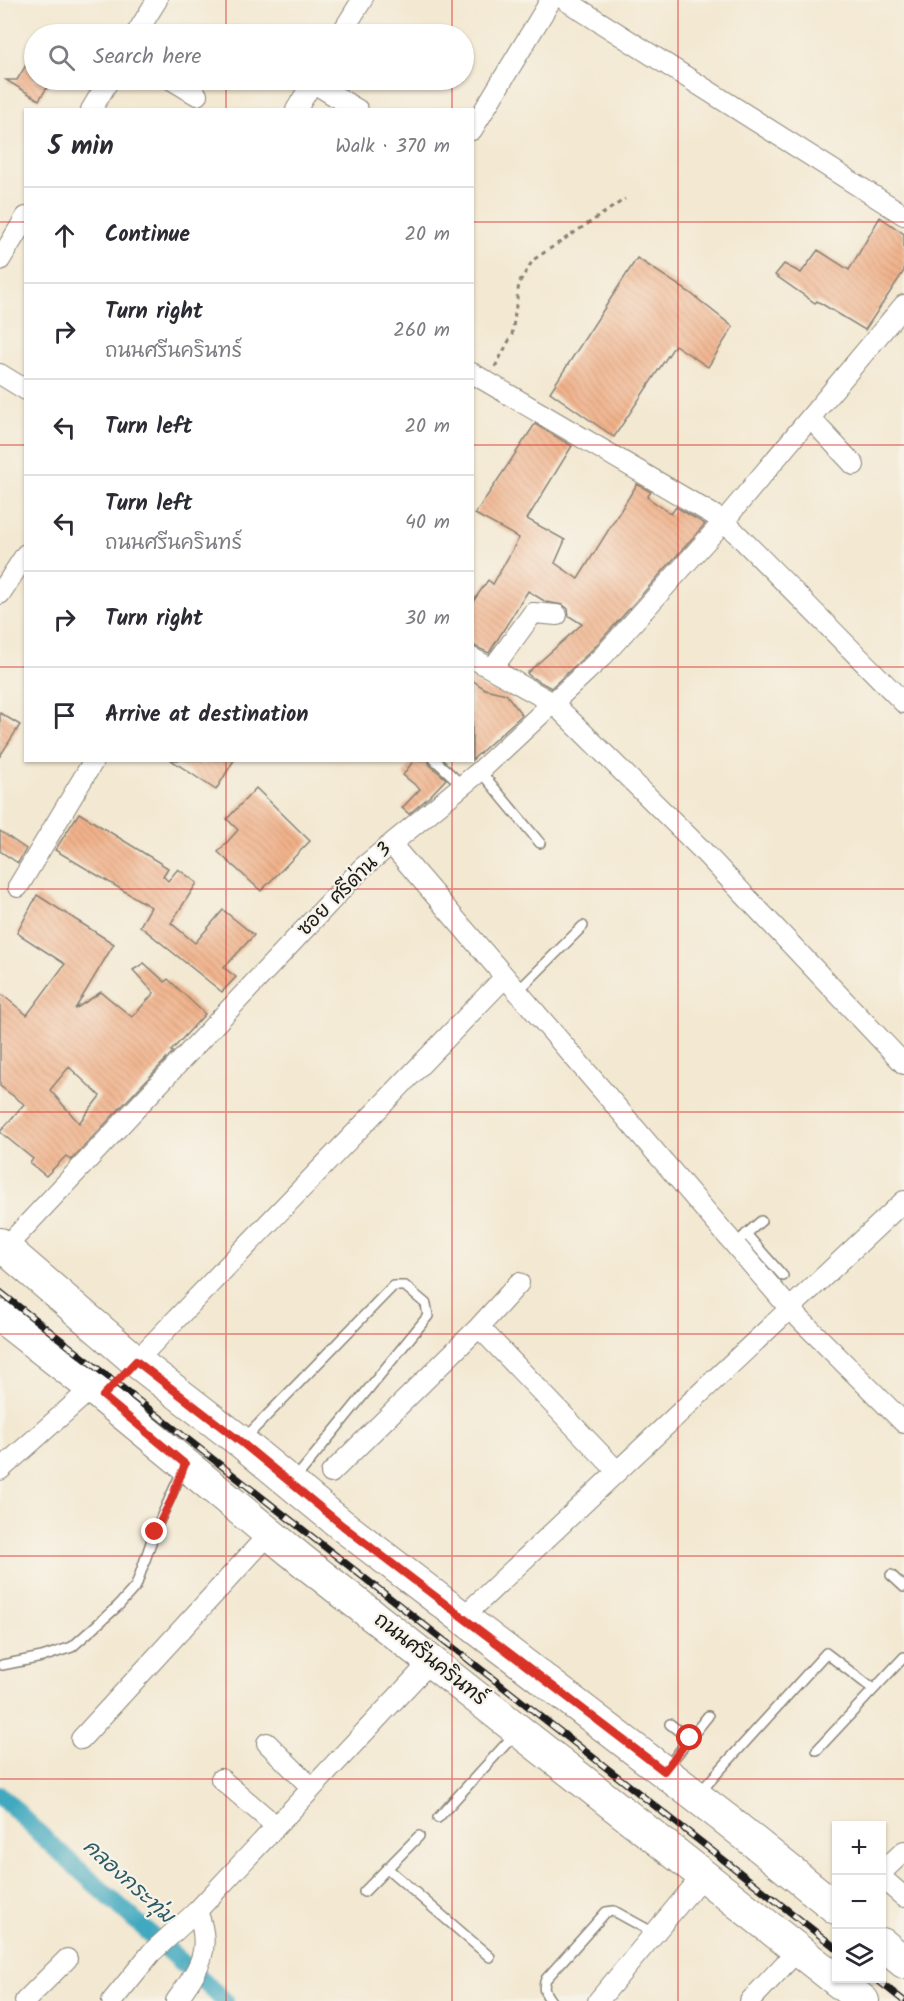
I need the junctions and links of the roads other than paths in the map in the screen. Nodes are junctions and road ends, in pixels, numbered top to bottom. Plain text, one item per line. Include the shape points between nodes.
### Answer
1 (157, 0) edge
2 (362, 0) edge
3 (551, 0) edge
4 (565, 0) edge
5 (142, 24) edge
6 (347, 24) edge
7 (103, 90) edge
8 (189, 90) edge
9 (308, 90) edge
10 (327, 90) edge
11 (197, 95) dead end
12 (92, 108) edge
13 (297, 108) edge
14 (355, 108) edge
15 (474, 127) edge
16 (904, 215) edge
17 (24, 220) edge
18 (0, 260) edge
19 (904, 305) edge
20 (0, 374) edge
21 (480, 377) edge
22 (24, 389) edge
23 (810, 418) junction
24 (854, 465) dead end
25 (724, 521) junction
26 (24, 557) edge
27 (0, 594) edge
28 (557, 615) dead end
29 (474, 659) edge
30 (492, 669) junction
31 (553, 704) junction
32 (904, 704) edge
33 (93, 762) edge
34 (437, 762) edge
35 (480, 771) junction
36 (462, 785) junction
37 (540, 843) dead end
38 (391, 844) junction
39 (18, 887) dead end
40 (583, 926) dead end
41 (511, 984) junction
42 (904, 1064) edge
43 (904, 1202) edge
44 (760, 1221) dead end
45 (740, 1239) junction
46 (2, 1246) edge
47 (783, 1276) dead end
48 (519, 1283) dead end
49 (790, 1309) junction
50 (0, 1316) edge
51 (479, 1327) junction
52 (136, 1361) junction
53 (97, 1392) junction
54 (904, 1424) edge
55 (241, 1442) junction
56 (185, 1464) junction
57 (0, 1470) edge
58 (618, 1472) junction
59 (331, 1473) dead end
60 (291, 1483) junction
61 (270, 1533) junction
62 (891, 1575) dead end
63 (904, 1587) edge
64 (463, 1617) junction
65 (904, 1657) edge
66 (432, 1660) junction
67 (2, 1665) dead end
68 (873, 1689) junction
69 (708, 1716) dead end
70 (670, 1724) dead end
71 (519, 1730) junction
72 (690, 1738) junction
73 (81, 1740) dead end
74 (267, 1743) dead end
75 (817, 1750) dead end
76 (664, 1771) junction
77 (221, 1779) dead end
78 (312, 1788) junction
79 (696, 1796) junction
80 (438, 1818) dead end
81 (276, 1826) junction
82 (419, 1836) dead end
83 (904, 1851) edge
84 (387, 1868) junction
85 (886, 1868) edge
86 (704, 1874) junction
87 (886, 1881) edge
88 (364, 1892) dead end
89 (904, 1897) edge
90 (832, 1904) edge
91 (197, 1911) junction
92 (654, 1933) junction
93 (886, 1947) edge
94 (798, 1950) junction
95 (490, 1957) dead end
96 (67, 1959) dead end
97 (904, 1962) edge
98 (181, 1994) edge
99 (25, 2001) edge
100 (112, 2001) edge
101 (551, 2001) edge
102 (598, 2001) edge
103 (750, 2001) edge
104 (863, 2001) edge

1 - 5 street
2 - 6 street
3 - 15 street
4 - 16 street
7 - 12 street
8 - 11 street
9 - 13 street
10 - 14 street
17 - 18 street
19 - 23 street, ซอย ศรีด่าน 3
20 - 22 street
21 - 25 street
23 - 24 street
23 - 25 street, ซอย ศรีด่าน 3
25 - 31 street, ซอย ศรีด่าน 3 via 603,656
25 - 32 street
26 - 27 street
28 - 30 street via 533,613
29 - 30 street
30 - 31 street
31 - 35 street, ซอย ศรีด่าน 3
31 - 42 street via 700,848
33 - 39 street
34 - 36 lane
35 - 36 street, ซอย ศรีด่าน 3
35 - 37 lane
36 - 38 street, ซอย ศรีด่าน 3
38 - 41 street
38 - 46 street, ซอย ศรีด่าน 3 via 362,867
40 - 41 lane
41 - 45 street
41 - 52 street
43 - 49 street
44 - 45 lane
45 - 47 lane
45 - 49 street
46 - 52 main road
48 - 51 street
49 - 54 street
49 - 58 street
50 - 53 main road, ถนนศรีนครินทร์
51 - 58 street
51 - 59 street
52 - 53 main road
52 - 55 main road
53 - 56 main road, ถนนศรีนครินทร์
53 - 57 street
55 - 60 main road
55 - 60 lane via 393,1286 405,1286 426,1304 428,1316
56 - 61 main road, ถนนศรีนครินทร์
56 - 67 lane via 136,1586 118,1606 72,1647
58 - 64 street
60 - 64 main road
61 - 66 main road, ถนนศรีนครินทร์
61 - 73 street
62 - 63 lane
64 - 76 main road
65 - 68 lane
66 - 71 main road, ถนนศรีนครินทร์
66 - 78 street
68 - 75 lane
68 - 79 lane via 826,1653
69 - 72 lane
70 - 72 lane
71 - 80 lane
71 - 86 main road, ถนนศรีนครินทร์
72 - 76 lane
74 - 78 street
76 - 79 main road
77 - 81 street
78 - 81 street
79 - 90 main road
81 - 91 street
82 - 84 lane
83 - 85 street
84 - 88 lane
84 - 95 lane
86 - 92 street
86 - 94 main road, ถนนศรีนครินทร์
87 - 89 street
91 - 98 street via 205,1939 201,1964
91 - 100 street via 151,1953
92 - 101 lane via 614,1911 606,1912 546,1979 544,1992
92 - 102 street
93 - 97 main road
94 - 103 street
94 - 104 main road, ถนนศรีนครินทร์
96 - 99 street

